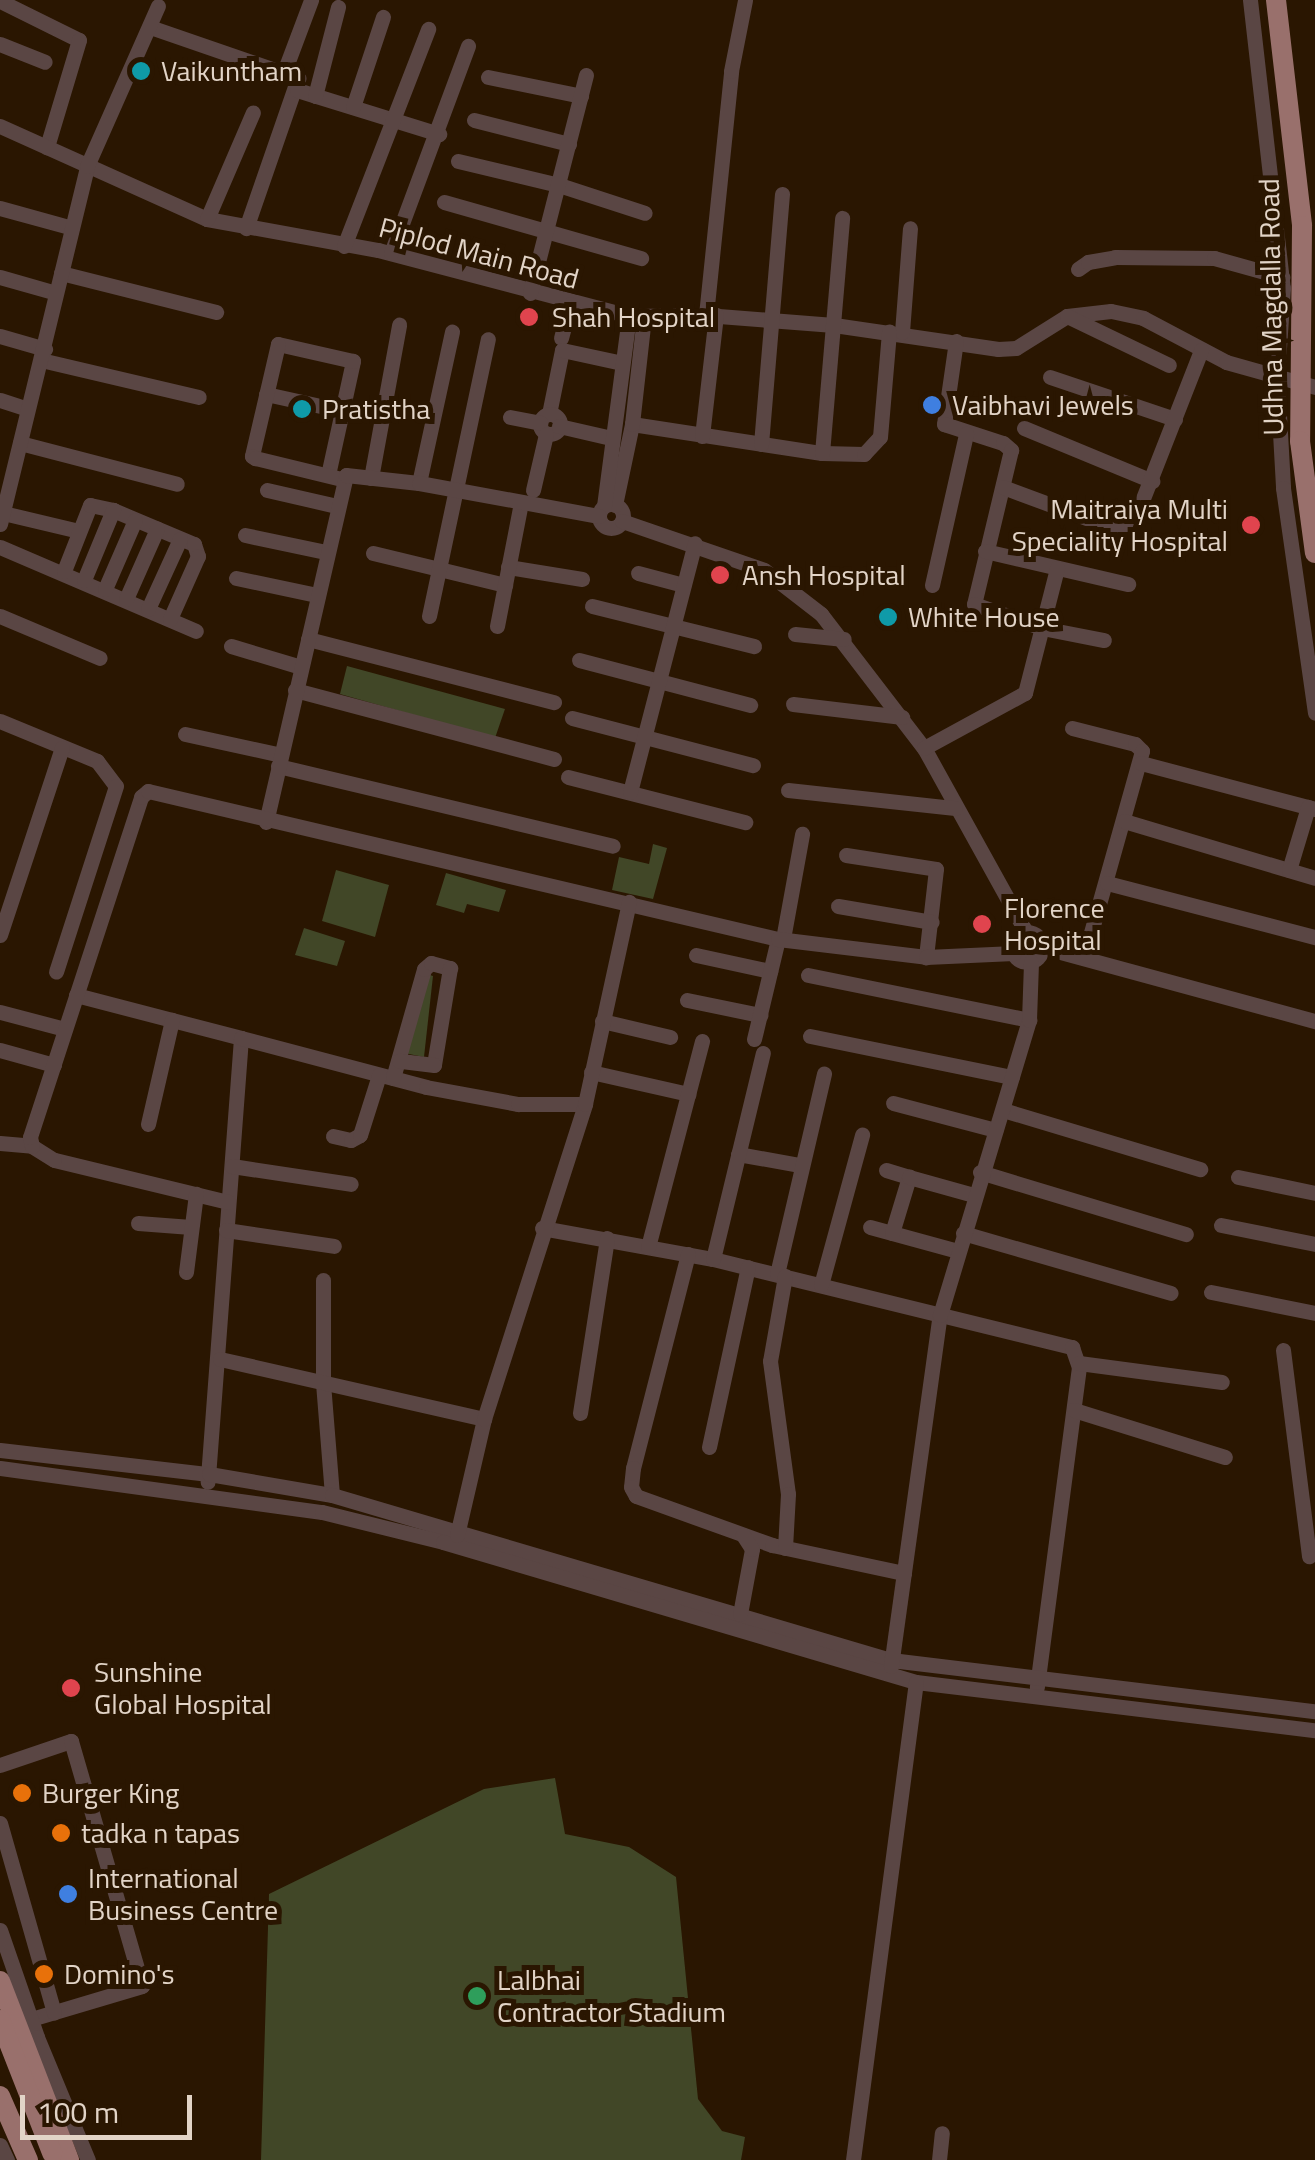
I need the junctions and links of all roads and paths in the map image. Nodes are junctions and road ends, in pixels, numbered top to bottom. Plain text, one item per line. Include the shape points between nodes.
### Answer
1 (311, 0) edge
2 (746, 0) edge
3 (1250, 0) edge
4 (1276, 0) edge
5 (0, 1) edge
6 (158, 6) dead end
7 (338, 7) dead end
8 (383, 17) dead end
9 (150, 27) junction
10 (428, 29) dead end
11 (0, 44) edge
12 (468, 46) dead end
13 (45, 62) dead end
14 (284, 72) junction
15 (586, 76) dead end
16 (488, 77) dead end
17 (297, 90) junction
18 (315, 96) junction
19 (581, 96) junction
20 (352, 107) junction
21 (253, 112) dead end
22 (474, 120) dead end
23 (396, 121) junction
24 (0, 128) edge
25 (438, 134) junction
26 (569, 144) junction
27 (47, 147) junction
28 (458, 161) dead end
29 (87, 166) junction
30 (559, 185) junction
31 (782, 194) dead end
32 (444, 202) dead end
33 (0, 208) edge
34 (645, 213) dead end
35 (207, 218) junction
36 (842, 218) dead end
37 (69, 228) junction
38 (246, 228) junction
39 (910, 228) dead end
40 (547, 232) junction
41 (344, 246) junction
42 (391, 253) junction
43 (641, 258) dead end
44 (1078, 269) dead end
45 (61, 273) junction
46 (1282, 276) junction
47 (0, 277) edge
48 (56, 293) junction
49 (530, 293) junction
50 (570, 304) junction
51 (216, 312) dead end
52 (711, 315) junction
53 (637, 316) junction
54 (1067, 316) junction
55 (772, 322) junction
56 (400, 325) dead end
57 (834, 325) junction
58 (896, 331) junction
59 (452, 332) dead end
60 (0, 336) edge
61 (561, 338) dead end
62 (488, 340) dead end
63 (956, 341) junction
64 (1201, 350) junction
65 (43, 354) junction
66 (622, 363) junction
67 (1169, 365) dead end
68 (1050, 377) dead end
69 (1277, 379) junction
70 (1307, 384) edge
71 (266, 394) junction
72 (199, 397) dead end
73 (0, 400) edge
74 (27, 408) junction
75 (343, 411) junction
76 (510, 417) dead end
77 (1175, 419) junction
78 (548, 424) junction
79 (632, 424) junction
80 (1024, 428) dead end
81 (966, 434) junction
82 (702, 436) junction
83 (611, 438) junction
84 (20, 443) junction
85 (761, 444) junction
86 (822, 453) junction
87 (1309, 471) edge
88 (335, 477) junction
89 (371, 478) junction
90 (1152, 480) junction
91 (419, 483) junction
92 (178, 484) dead end
93 (1003, 487) junction
94 (268, 490) dead end
95 (455, 490) junction
96 (533, 490) dead end
97 (521, 503) junction
98 (336, 506) junction
99 (606, 509) junction
100 (113, 510) junction
101 (2, 518) edge
102 (136, 520) junction
103 (156, 529) junction
104 (79, 531) junction
105 (245, 535) dead end
106 (180, 539) junction
107 (695, 543) junction
108 (0, 547) edge
109 (985, 551) junction
110 (326, 552) junction
111 (373, 553) dead end
112 (1315, 553) edge
113 (508, 567) junction
114 (1057, 568) junction
115 (439, 570) junction
116 (64, 571) junction
117 (638, 573) dead end
118 (236, 578) dead end
119 (582, 579) dead end
120 (84, 580) junction
121 (1128, 584) dead end
122 (505, 585) junction
123 (684, 585) junction
124 (932, 585) dead end
125 (105, 590) junction
126 (316, 596) junction
127 (126, 599) junction
128 (592, 606) dead end
129 (148, 609) junction
130 (0, 616) edge
131 (428, 616) dead end
132 (170, 619) junction
133 (497, 626) dead end
134 (672, 626) junction
135 (1042, 628) junction
136 (196, 631) dead end
137 (795, 634) dead end
138 (308, 640) junction
139 (844, 640) junction
140 (1104, 640) dead end
141 (231, 646) dead end
142 (754, 646) dead end
143 (100, 658) dead end
144 (579, 660) dead end
145 (301, 667) junction
146 (659, 681) junction
147 (295, 690) junction
148 (554, 702) dead end
149 (750, 704) dead end
150 (793, 704) dead end
151 (1315, 713) edge
152 (902, 717) junction
153 (572, 718) dead end
154 (0, 722) edge
155 (1072, 728) dead end
156 (184, 734) dead end
157 (645, 736) junction
158 (62, 748) junction
159 (924, 748) junction
160 (554, 759) dead end
161 (280, 761) junction
162 (1141, 762) junction
163 (753, 764) dead end
164 (568, 777) dead end
165 (788, 790) dead end
166 (630, 792) junction
167 (954, 808) junction
168 (1311, 808) edge
169 (266, 822) junction
170 (745, 822) dead end
171 (1124, 822) junction
172 (802, 834) dead end
173 (613, 846) dead end
174 (846, 854) dead end
175 (1289, 870) junction
176 (1315, 878) edge
177 (1107, 883) junction
178 (629, 902) junction
179 (838, 906) dead end
180 (932, 922) junction
181 (1026, 932) junction
182 (0, 935) edge
183 (1315, 938) edge
184 (781, 939) junction
185 (1042, 947) junction
186 (1014, 954) junction
187 (696, 955) dead end
188 (926, 957) junction
189 (1084, 958) junction
190 (1030, 962) junction
191 (770, 971) junction
192 (56, 972) dead end
193 (808, 975) dead end
194 (76, 995) junction
195 (687, 1000) dead end
196 (0, 1012) edge
197 (760, 1014) junction
198 (172, 1020) junction
199 (1029, 1020) junction
200 (602, 1021) junction
201 (1315, 1021) edge
202 (65, 1029) junction
203 (810, 1036) dead end
204 (670, 1037) dead end
205 (241, 1038) junction
206 (754, 1038) dead end
207 (702, 1041) dead end
208 (0, 1050) edge
209 (762, 1054) dead end
210 (398, 1061) junction
211 (54, 1065) junction
212 (591, 1072) junction
213 (824, 1073) dead end
214 (386, 1076) junction
215 (1012, 1076) junction
216 (688, 1094) junction
217 (894, 1103) dead end
218 (584, 1104) junction
219 (1002, 1110) junction
220 (148, 1124) dead end
221 (996, 1130) junction
222 (862, 1135) dead end
223 (333, 1136) dead end
224 (0, 1144) edge
225 (32, 1146) junction
226 (738, 1154) junction
227 (800, 1165) junction
228 (232, 1166) junction
229 (1200, 1169) dead end
230 (886, 1170) dead end
231 (980, 1172) junction
232 (909, 1177) junction
233 (1238, 1177) dead end
234 (351, 1184) dead end
235 (1315, 1193) edge
236 (196, 1194) junction
237 (974, 1196) junction
238 (228, 1202) junction
239 (138, 1223) dead end
240 (1221, 1225) dead end
241 (191, 1227) junction
242 (542, 1228) junction
243 (870, 1228) dead end
244 (226, 1230) junction
245 (963, 1233) junction
246 (892, 1234) junction
247 (1186, 1234) dead end
248 (607, 1238) junction
249 (1315, 1244) edge
250 (334, 1246) dead end
251 (648, 1247) junction
252 (958, 1251) junction
253 (688, 1254) junction
254 (713, 1259) junction
255 (748, 1267) junction
256 (186, 1272) dead end
257 (781, 1275) junction
258 (323, 1280) dead end
259 (822, 1285) junction
260 (1210, 1292) dead end
261 (1172, 1293) dead end
262 (1315, 1313) edge
263 (940, 1315) junction
264 (1283, 1350) dead end
265 (220, 1360) junction
266 (1079, 1363) junction
267 (1222, 1382) dead end
268 (323, 1383) junction
269 (1074, 1410) junction
270 (580, 1413) dead end
271 (484, 1419) junction
272 (708, 1447) dead end
273 (0, 1450) edge
274 (1225, 1456) dead end
275 (0, 1468) edge
276 (209, 1474) junction
277 (1308, 1488) edge
278 (206, 1494) junction
279 (332, 1495) junction
280 (458, 1529) junction
281 (743, 1536) junction
282 (453, 1546) junction
283 (785, 1548) junction
284 (1310, 1556) dead end
285 (904, 1573) junction
286 (740, 1614) junction
287 (890, 1668) junction
288 (916, 1682) junction
289 (1037, 1688) junction
290 (1315, 1711) edge
291 (1315, 1730) edge
292 (0, 1765) edge
293 (0, 1823) edge
294 (0, 1930) edge
295 (0, 1981) edge
296 (54, 2012) junction
297 (31, 2019) junction
298 (0, 2020) edge
299 (0, 2056) edge
300 (0, 2096) edge
301 (942, 2133) dead end
302 (0, 2145) edge
303 (7, 2160) edge
304 (28, 2160) edge
305 (42, 2160) edge
306 (55, 2160) edge
307 (69, 2160) edge
308 (88, 2160) edge
309 (853, 2160) edge
310 (938, 2160) edge

1 - 14 street
2 - 52 street via 731,70
3 - 46 street
4 - 70 main road, Udhna Magdalla Road via 1302,226
5 - 27 street via 78,40
6 - 9 street
7 - 18 street
8 - 20 street
9 - 14 street
9 - 29 street
10 - 23 street
11 - 13 street
12 - 25 street
14 - 17 street via 298,78
15 - 19 street
16 - 19 street
17 - 18 street
17 - 38 street
18 - 20 street
19 - 26 street
20 - 23 street
21 - 35 street
22 - 26 street
23 - 25 street
23 - 41 street
24 - 27 street, Piplod Main Road
25 - 42 street
26 - 30 street
27 - 29 street, Piplod Main Road
28 - 30 street
29 - 35 street, Piplod Main Road
29 - 37 street
30 - 34 street
30 - 40 street
31 - 55 street
32 - 40 street
33 - 37 street
35 - 38 street, Piplod Main Road
36 - 57 street
37 - 45 street
38 - 41 street, Piplod Main Road
39 - 58 street
40 - 43 street
40 - 49 street
41 - 42 street, Piplod Main Road
42 - 49 street, Piplod Main Road
44 - 46 street via 1115,257 1214,258
45 - 48 street
45 - 51 street
46 - 69 street
47 - 48 street
48 - 65 street
49 - 50 street, Piplod Main Road
50 - 53 street, Piplod Main Road
50 - 61 street
52 - 53 street, Piplod Main Road
52 - 55 street, Piplod Main Road
52 - 82 street
53 - 66 street
53 - 79 street
54 - 63 street, Piplod Main Road via 1016,348
54 - 64 street, Piplod Main Road via 1129,314
54 - 67 street
55 - 57 street, Piplod Main Road
55 - 85 street
56 - 89 street
57 - 58 street, Piplod Main Road
57 - 86 street
58 - 63 street, Piplod Main Road
58 - 86 street via 876,445 856,456
59 - 91 street
60 - 65 street
62 - 95 street
63 - 81 street via 943,418 948,428
64 - 69 street, Piplod Main Road
64 - 77 street
65 - 72 street
65 - 74 street
66 - 78 street via 562,350
66 - 83 street
68 - 77 street
69 - 70 street, Piplod Main Road
69 - 151 street via 1282,488
70 - 87 main road, Udhna Magdalla Road
71 - 75 street
71 - 75 street via 278,344 351,359
71 - 88 street via 252,458
73 - 74 street
74 - 84 street
75 - 88 street
76 - 78 street
77 - 90 street
78 - 83 street
78 - 96 street
79 - 82 street
79 - 99 street
80 - 90 street
81 - 93 street via 1010,446
81 - 124 street
82 - 85 street
83 - 99 street
84 - 92 street
84 - 101 street
85 - 86 street
87 - 112 main road, Udhna Magdalla Road
88 - 89 street
88 - 98 street
89 - 91 street
90 - 93 street via 1136,525 1123,530
91 - 95 street
93 - 109 street
94 - 98 street
95 - 97 street
95 - 115 street
97 - 99 street
97 - 113 street
98 - 110 street
99 - 107 street via 622,521
100 - 102 street
100 - 104 street via 90,506
100 - 120 street
101 - 104 street
102 - 103 street
102 - 125 street
103 - 106 street
103 - 127 street
104 - 116 street
105 - 110 street
106 - 129 street
106 - 132 street via 199,548 198,556
107 - 123 street
107 - 139 street via 764,570
108 - 116 street
109 - 114 street
109 - 135 street via 974,604
110 - 126 street
111 - 115 street
113 - 119 street
113 - 122 street
114 - 121 street
114 - 135 street
115 - 122 street
115 - 131 street
116 - 120 street
117 - 123 street
118 - 126 street
120 - 125 street
122 - 133 street
123 - 134 street
125 - 127 street
126 - 138 street
127 - 129 street
128 - 134 street
129 - 132 street
130 - 143 street
132 - 136 street
134 - 142 street
134 - 146 street
135 - 140 street
135 - 159 street via 1020,699
137 - 139 street
138 - 145 street
138 - 148 street
139 - 152 street
141 - 145 street
144 - 146 street
145 - 147 street
146 - 149 street
146 - 157 street
147 - 160 street
147 - 161 street
150 - 152 street
152 - 159 street
153 - 157 street
154 - 158 street
155 - 162 street via 1135,744
156 - 161 street
157 - 163 street
157 - 166 street
158 - 182 street
158 - 192 street via 97,761 116,786
159 - 167 street
161 - 169 street
161 - 173 street
162 - 168 street
162 - 171 street
164 - 166 street
165 - 167 street
166 - 170 street
167 - 181 street
168 - 175 street
169 - 178 street
169 - 194 street via 143,793
171 - 175 street
171 - 177 street
172 - 184 street
174 - 180 street via 936,869
175 - 176 street
177 - 183 street
177 - 189 street
178 - 184 street
178 - 200 street
179 - 180 street
180 - 188 street
181 - 185 street
181 - 186 street via 1014,940
184 - 188 street
184 - 191 street
185 - 189 street
185 - 190 street
186 - 188 street
186 - 190 street
187 - 191 street
189 - 201 street
190 - 199 street
191 - 197 street
193 - 199 street
194 - 198 street
194 - 202 street
195 - 197 street
196 - 202 street
197 - 206 street
198 - 205 street
198 - 220 street
199 - 215 street
200 - 204 street
200 - 212 street
202 - 211 street
203 - 215 street
205 - 214 street
205 - 228 street
207 - 216 street
208 - 211 street
209 - 226 street
210 - 210 street via 424,969 431,963 450,968 434,1065
210 - 214 street
211 - 225 street
212 - 216 street
212 - 218 street
213 - 227 street
214 - 218 street via 518,1104
214 - 223 street via 360,1135
215 - 219 street
216 - 251 street
217 - 221 street
218 - 242 street
219 - 221 street
219 - 229 street
221 - 231 street
222 - 259 street
224 - 225 street
225 - 236 street via 54,1160
226 - 227 street
226 - 254 street
227 - 257 street
228 - 234 street
228 - 238 street
230 - 232 street
231 - 237 street
231 - 247 street
232 - 237 street
232 - 246 street
233 - 235 street
236 - 238 street
236 - 241 street
237 - 245 street
238 - 244 street
239 - 241 street
240 - 249 street
241 - 256 street
242 - 248 street
242 - 271 street
243 - 246 street
244 - 250 street
244 - 265 street
245 - 252 street
245 - 261 street
246 - 252 street
248 - 251 street
248 - 270 street
251 - 253 street
252 - 263 street
253 - 254 street
253 - 281 street via 631,1487 641,1500
254 - 255 street
255 - 257 street
255 - 272 street
257 - 259 street
257 - 283 street via 770,1362 788,1494
258 - 268 street
259 - 263 street
260 - 262 street
263 - 266 street via 1066,1345
263 - 285 street
264 - 277 street
265 - 268 street
265 - 276 street
266 - 267 street
266 - 269 street
268 - 271 street
268 - 279 street
269 - 274 street
269 - 289 street
271 - 280 street
273 - 276 street
275 - 278 street
276 - 278 street
276 - 279 street
277 - 284 street
278 - 282 street via 322,1512
279 - 280 street
280 - 282 street
280 - 286 street
281 - 283 street
281 - 286 street via 752,1548
282 - 287 street
283 - 285 street
285 - 287 street
286 - 287 street
287 - 288 street
287 - 289 street
288 - 289 street
288 - 309 street
289 - 290 street
289 - 291 street
292 - 296 street via 71,1741 142,1986
293 - 296 street
294 - 297 street
295 - 307 main road
296 - 297 street
297 - 308 street
298 - 306 main road
299 - 305 main road
300 - 304 main road
301 - 310 street
302 - 303 street

